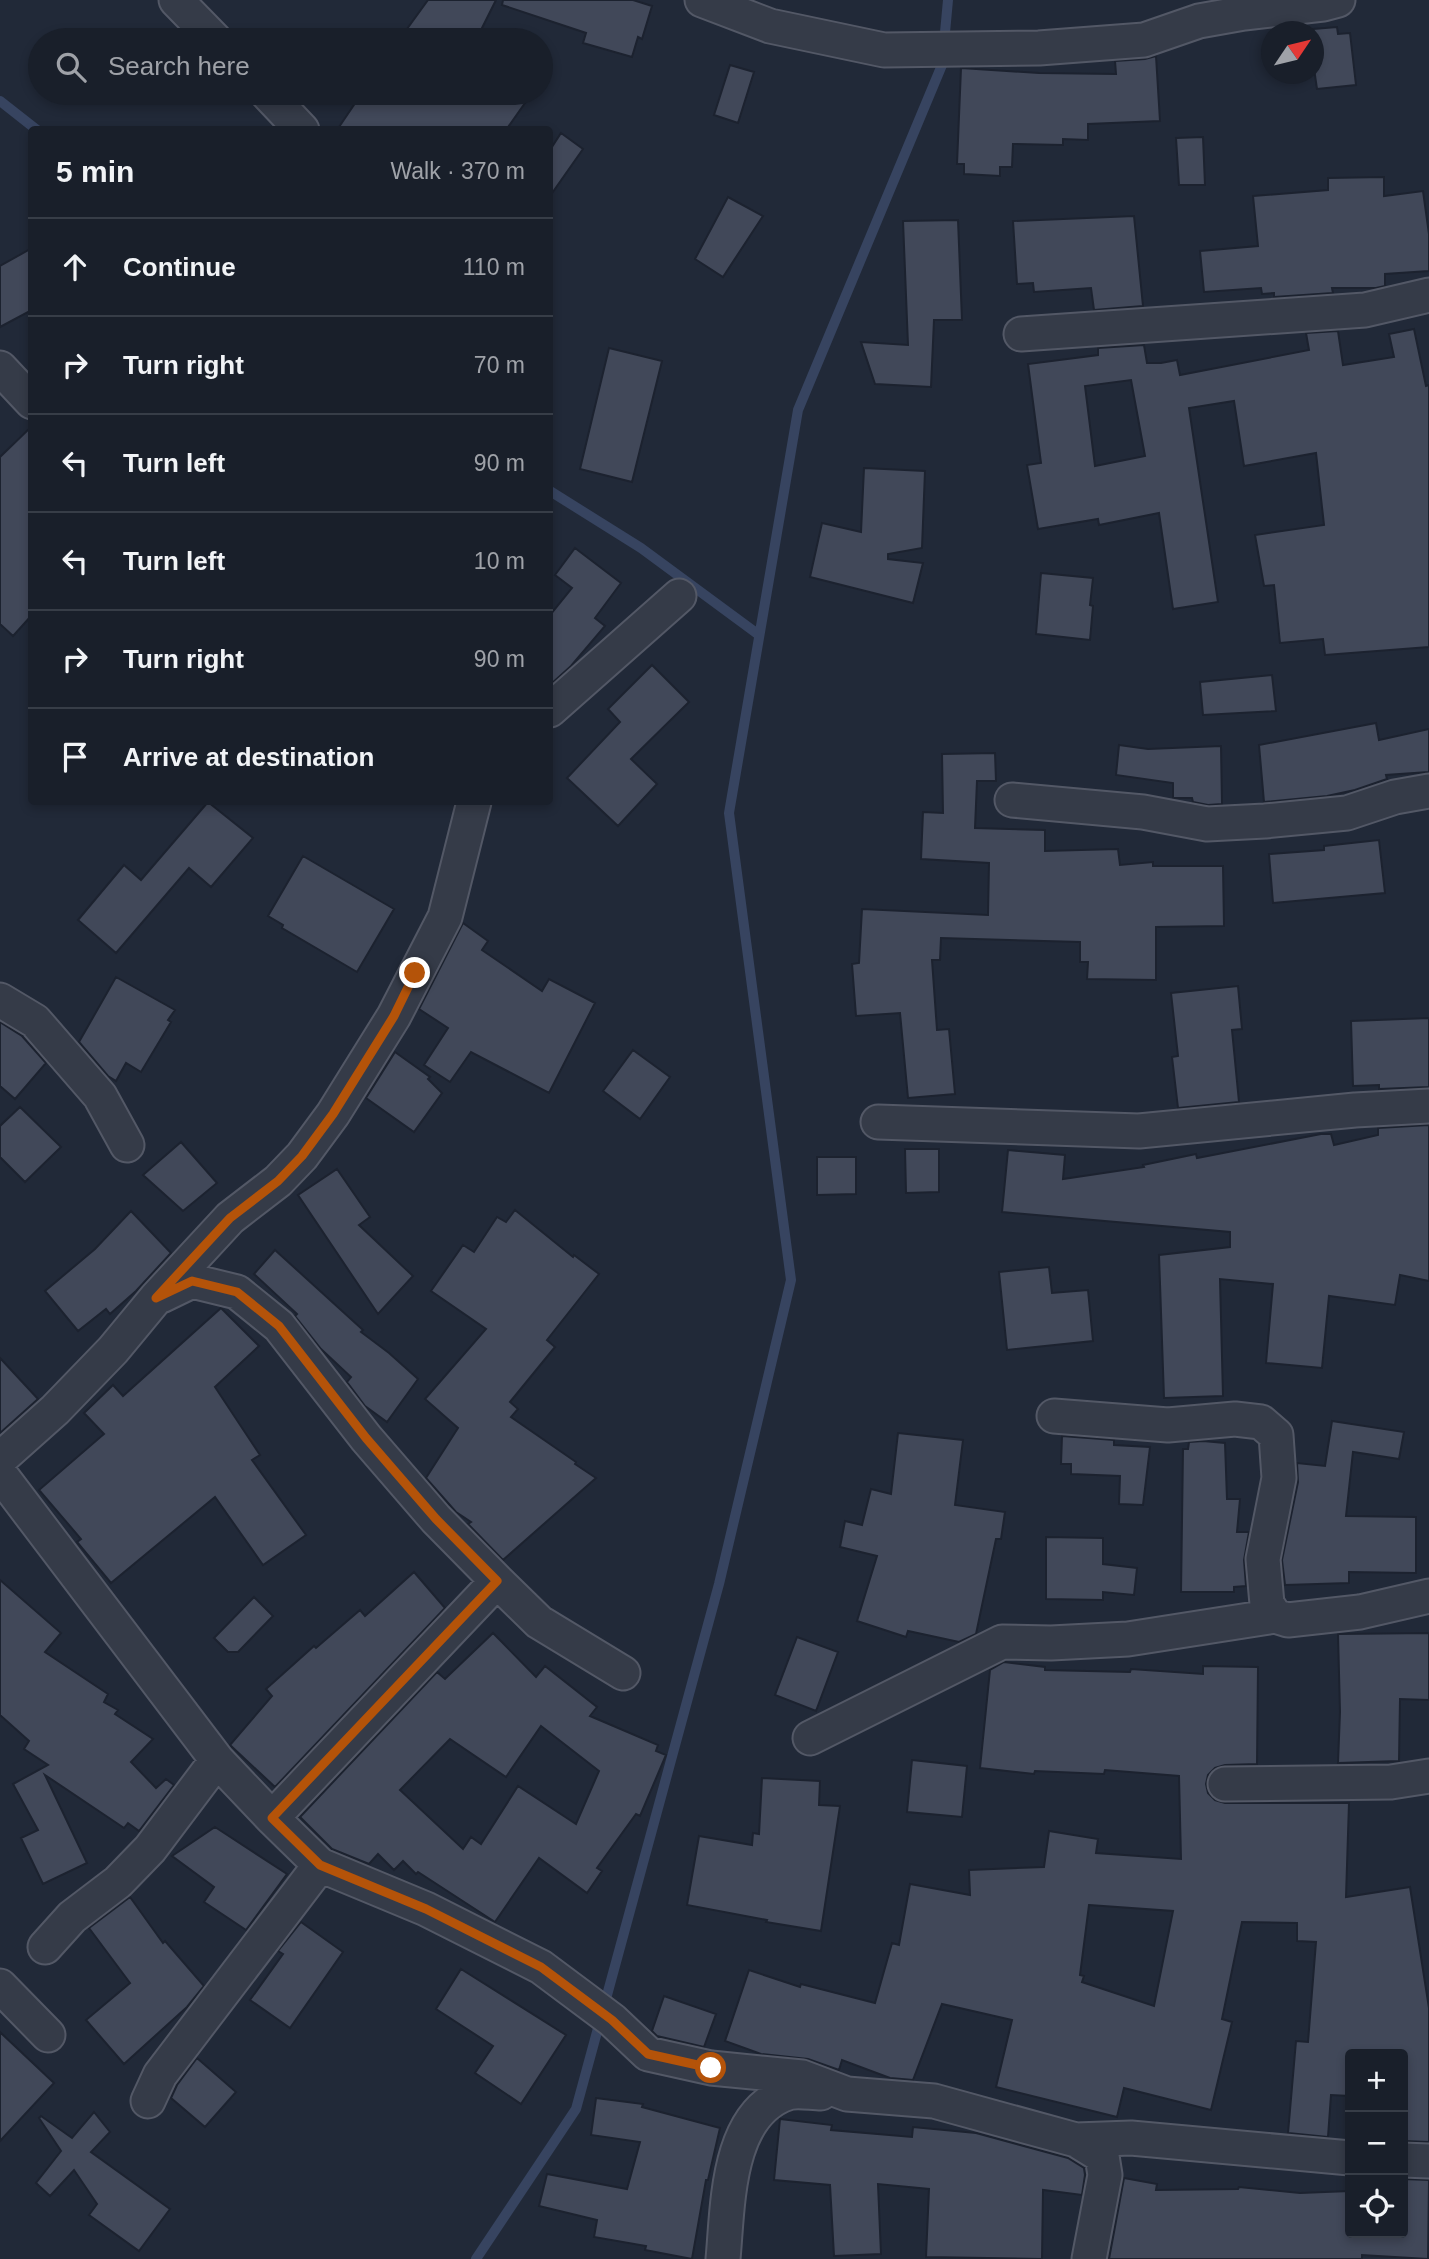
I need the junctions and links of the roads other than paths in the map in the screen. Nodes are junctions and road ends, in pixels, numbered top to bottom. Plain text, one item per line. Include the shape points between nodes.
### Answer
1 (176, 0) edge
2 (702, 0) edge
3 (1338, 0) edge
4 (203, 28) edge
5 (278, 105) edge
6 (298, 126) edge
7 (1429, 295) edge
8 (1021, 334) dead end
9 (0, 369) edge
10 (28, 398) edge
11 (679, 596) dead end
12 (553, 707) edge
13 (1429, 791) edge
14 (1012, 800) dead end
15 (473, 805) edge
16 (0, 1000) edge
17 (1429, 1106) edge
18 (878, 1122) dead end
19 (127, 1145) dead end
20 (156, 1298) junction
21 (1054, 1416) dead end
22 (0, 1459) edge
23 (0, 1474) edge
24 (497, 1581) junction
25 (1429, 1596) edge
26 (1275, 1616) junction
27 (623, 1673) dead end
28 (810, 1738) dead end
29 (216, 1760) junction
30 (1429, 1776) edge
31 (1225, 1784) dead end
32 (272, 1818) junction
33 (320, 1865) junction
34 (44, 1947) dead end
35 (0, 1986) edge
36 (48, 2035) dead end
37 (848, 2094) junction
38 (148, 2101) dead end
39 (1076, 2140) junction
40 (1345, 2158) edge
41 (1408, 2160) edge
42 (1429, 2161) edge
43 (723, 2259) edge
44 (1089, 2259) edge

1 - 4 street
2 - 3 street via 770,26 884,50 1039,48 1144,40 1199,21
5 - 6 street
7 - 8 street via 1365,310
9 - 10 street
11 - 12 street
13 - 14 street via 1347,813 1207,824 1143,812
15 - 20 street via 445,917 394,1016 333,1114 278,1181 230,1218
16 - 19 street via 35,1021 100,1096
17 - 18 street via 1139,1132
20 - 22 street via 113,1350
20 - 24 street via 192,1281 237,1292 279,1326 366,1438
21 - 26 street via 1168,1425 1235,1419 1261,1422 1276,1435 1279,1478 1263,1559 1267,1604
23 - 29 street
24 - 27 street via 539,1622
24 - 32 street
25 - 26 street via 1360,1612 1288,1620
26 - 28 street via 1128,1639 1002,1642
29 - 32 street
29 - 34 street via 150,1849
30 - 31 street via 1391,1782
32 - 33 street
33 - 37 street via 426,1909 541,1967 648,2054 711,2068 802,2077
33 - 38 street via 160,2075
35 - 36 street
37 - 39 street via 934,2101
37 - 43 street via 790,2092 751,2119 732,2171
39 - 40 street via 1131,2138
39 - 44 street via 1102,2156 1105,2175
41 - 42 street

